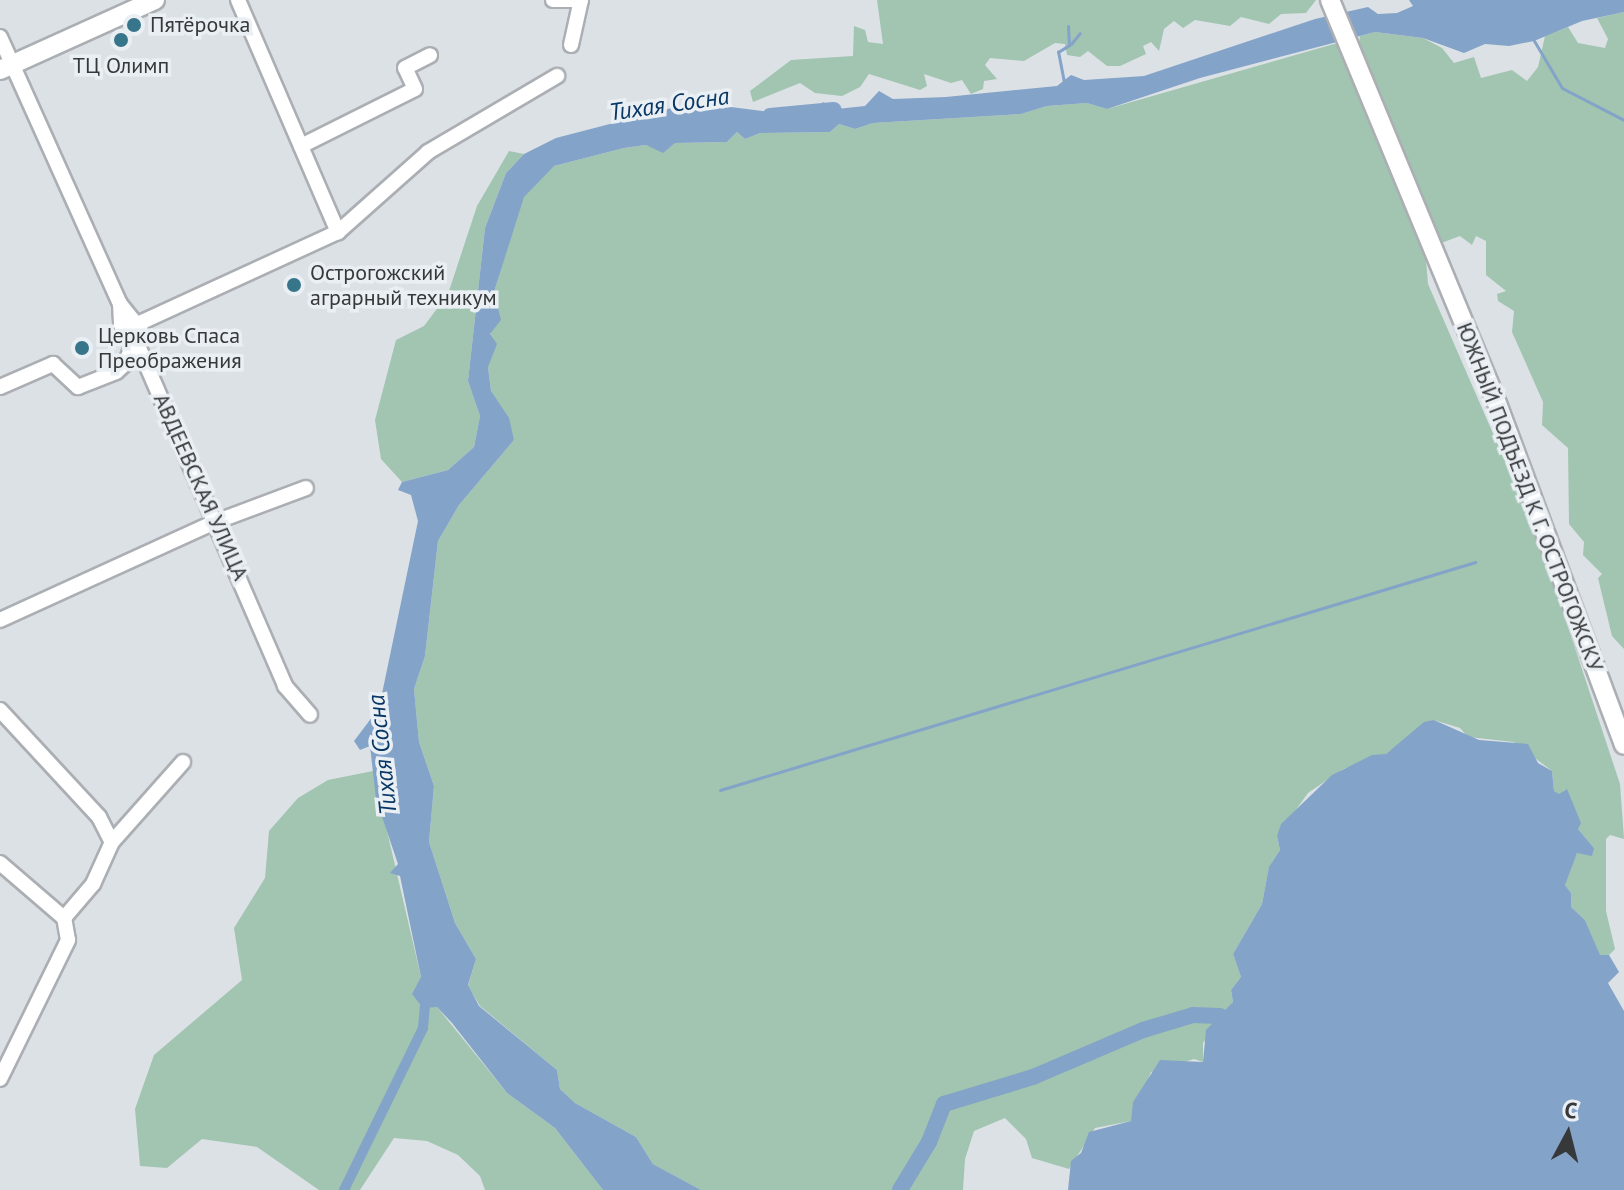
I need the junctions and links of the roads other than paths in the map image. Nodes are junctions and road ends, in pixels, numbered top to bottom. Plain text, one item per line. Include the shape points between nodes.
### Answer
1 (155, 0) edge
2 (238, 0) edge
3 (553, 0) edge
4 (581, 0) edge
5 (1330, 0) edge
6 (0, 37) edge
7 (571, 45) dead end
8 (430, 55) dead end
9 (6, 68) edge
10 (557, 76) dead end
11 (301, 146) junction
12 (338, 232) junction
13 (136, 341) junction
14 (0, 387) edge
15 (306, 488) dead end
16 (215, 522) junction
17 (0, 620) edge
18 (0, 710) edge
19 (310, 715) dead end
20 (1624, 745) edge
21 (183, 762) dead end
22 (112, 842) junction
23 (0, 863) edge
24 (64, 918) junction
25 (0, 1079) edge

1 - 9 main road
2 - 11 street
3 - 4 street
4 - 7 street
5 - 20 main road, ЮЖНЫЙ ПОДЪЕЗД К Г. ОСТРОГОЖСКУ via 1434,249
6 - 9 street, АВДЕЕВСКАЯ УЛИЦА
8 - 11 street via 405,68 415,89
9 - 13 street, АВДЕЕВСКАЯ УЛИЦА via 120,304 133,320
10 - 12 street via 428,152
11 - 12 street
12 - 13 street via 142,322
13 - 14 street via 116,372 90,383 72,385 53,364
13 - 16 street, АВДЕЕВСКАЯ УЛИЦА
15 - 16 street
16 - 17 street
16 - 19 street, АВДЕЕВСКАЯ УЛИЦА via 285,686
18 - 22 street via 99,817
21 - 22 street
22 - 24 street via 93,884
23 - 24 street
24 - 25 street via 68,940

